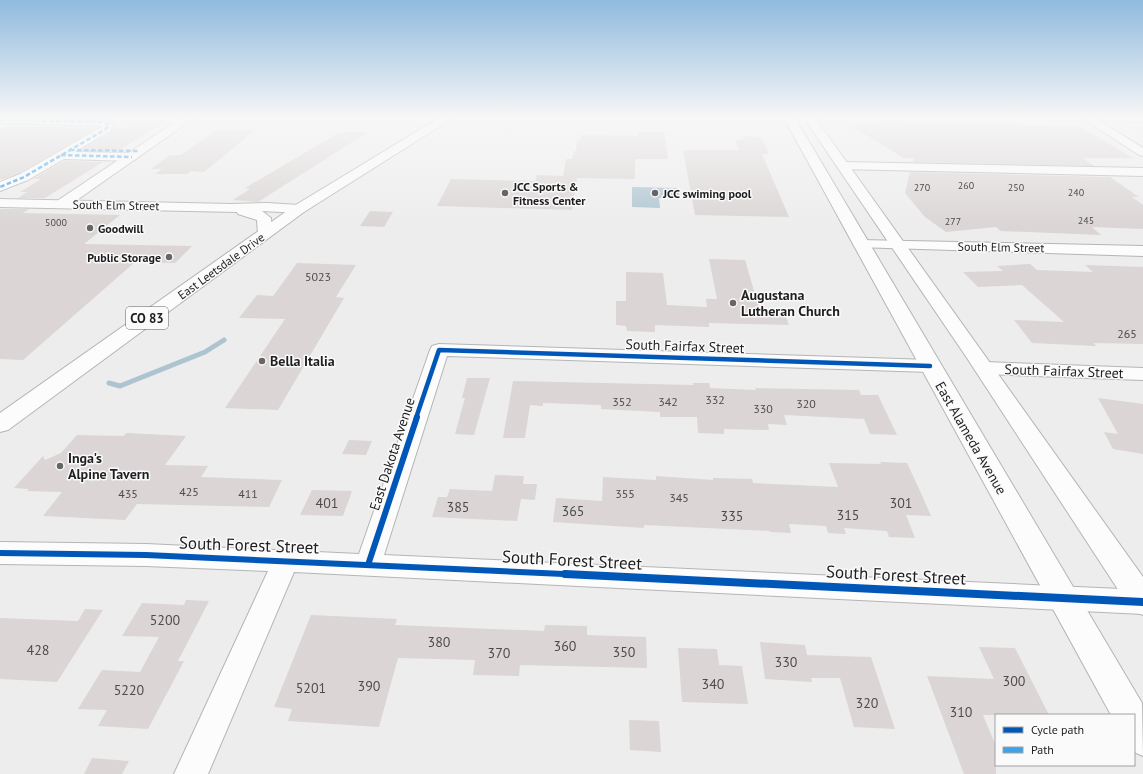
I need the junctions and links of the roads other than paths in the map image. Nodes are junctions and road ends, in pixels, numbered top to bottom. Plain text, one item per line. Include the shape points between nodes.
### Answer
1 (62, 154) edge
2 (136, 154) edge
3 (387, 154) edge
4 (809, 154) edge
5 (836, 154) edge
6 (844, 166) junction
7 (1143, 172) edge
8 (0, 187) edge
9 (0, 203) edge
10 (62, 204) junction
11 (231, 208) junction
12 (300, 209) junction
13 (265, 234) junction
14 (860, 244) junction
15 (898, 244) junction
16 (1143, 251) edge
17 (439, 350) joint
18 (930, 366) junction
19 (984, 368) junction
20 (1143, 374) edge
21 (0, 424) edge
22 (0, 553) edge
23 (286, 561) junction
24 (368, 564) junction
25 (1063, 598) junction
26 (1143, 602) edge
27 (1129, 714) edge
28 (1135, 724) edge
29 (1143, 738) edge
30 (191, 774) edge

1 - 8 street via 24,177
2 - 10 main road
3 - 12 main road, East Leetsdale Drive / CO 83
4 - 14 main road, East Alameda Avenue
5 - 6 main road
6 - 7 street
6 - 15 main road
9 - 10 street, South Elm Street
10 - 11 street, South Elm Street
11 - 12 street, South Elm Street
11 - 13 street, South Elm Street via 262,216 265,221
12 - 13 main road, East Leetsdale Drive / CO 83
13 - 21 main road, East Leetsdale Drive / CO 83
14 - 15 street, South Elm Street
14 - 18 main road, East Alameda Avenue
15 - 16 street, South Elm Street
15 - 19 main road
17 - 18 street, South Fairfax Street
17 - 24 street, East Dakota Avenue
18 - 25 main road, East Alameda Avenue
19 - 20 street, South Fairfax Street
19 - 26 main road
22 - 23 street, South Forest Street via 146,555
23 - 24 street, South Forest Street
23 - 30 street
24 - 25 street, South Forest Street
25 - 26 street, South Forest Street
25 - 27 main road, East Alameda Avenue
28 - 29 main road

